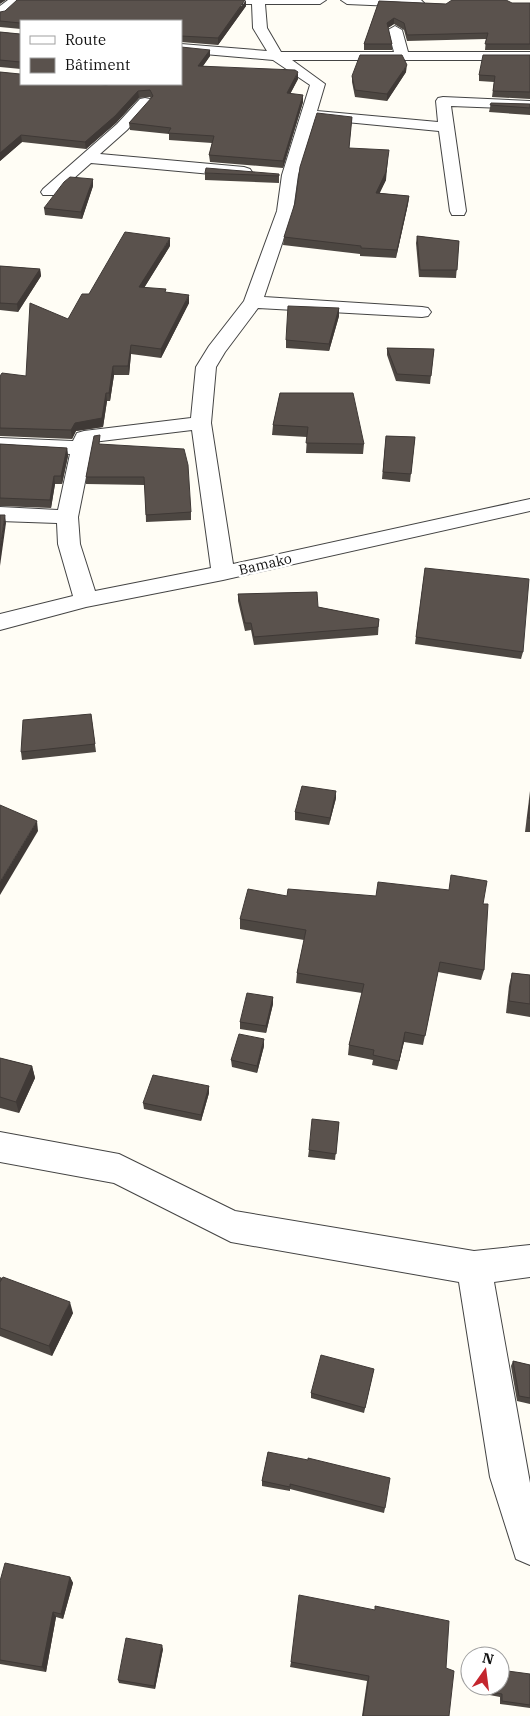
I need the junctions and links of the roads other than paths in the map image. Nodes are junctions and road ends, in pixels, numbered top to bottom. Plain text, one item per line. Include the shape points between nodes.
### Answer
1 (16, 0) edge
2 (225, 0) edge
3 (320, 0) edge
4 (348, 0) edge
5 (258, 1) edge
6 (428, 4) edge
7 (0, 13) edge
8 (395, 30) dead end
9 (182, 48) edge
10 (277, 56) junction
11 (402, 56) junction
12 (530, 56) edge
13 (145, 102) edge
14 (530, 105) edge
15 (308, 114) junction
16 (446, 127) junction
17 (88, 158) junction
18 (290, 175) junction
19 (49, 192) dead end
20 (458, 211) dead end
21 (253, 302) junction
22 (422, 312) dead end
23 (201, 423) junction
24 (0, 444) edge
25 (82, 448) junction
26 (530, 504) edge
27 (0, 514) edge
28 (66, 517) junction
29 (223, 573) junction
30 (86, 600) junction
31 (0, 622) edge
32 (0, 1147) edge
33 (530, 1261) edge
34 (474, 1268) junction
35 (530, 1545) edge

1 - 7 street
2 - 5 street
3 - 5 street
4 - 6 street
5 - 10 street via 260,28
8 - 11 street
9 - 10 street
10 - 11 street
10 - 15 street via 318,84
11 - 12 street
13 - 17 street
14 - 16 street via 443,101
15 - 16 street
15 - 18 street
16 - 20 street
17 - 18 street
17 - 19 street
18 - 21 street via 285,211
21 - 22 street
21 - 23 street via 206,367
23 - 25 street via 84,437
23 - 29 street
24 - 25 street
25 - 28 street
26 - 29 street, Bamako
27 - 28 street
28 - 30 street via 69,544
29 - 30 street, Bamako
30 - 31 street, Bamako
32 - 34 street via 119,1169 231,1226
33 - 34 street
34 - 35 street via 509,1477

